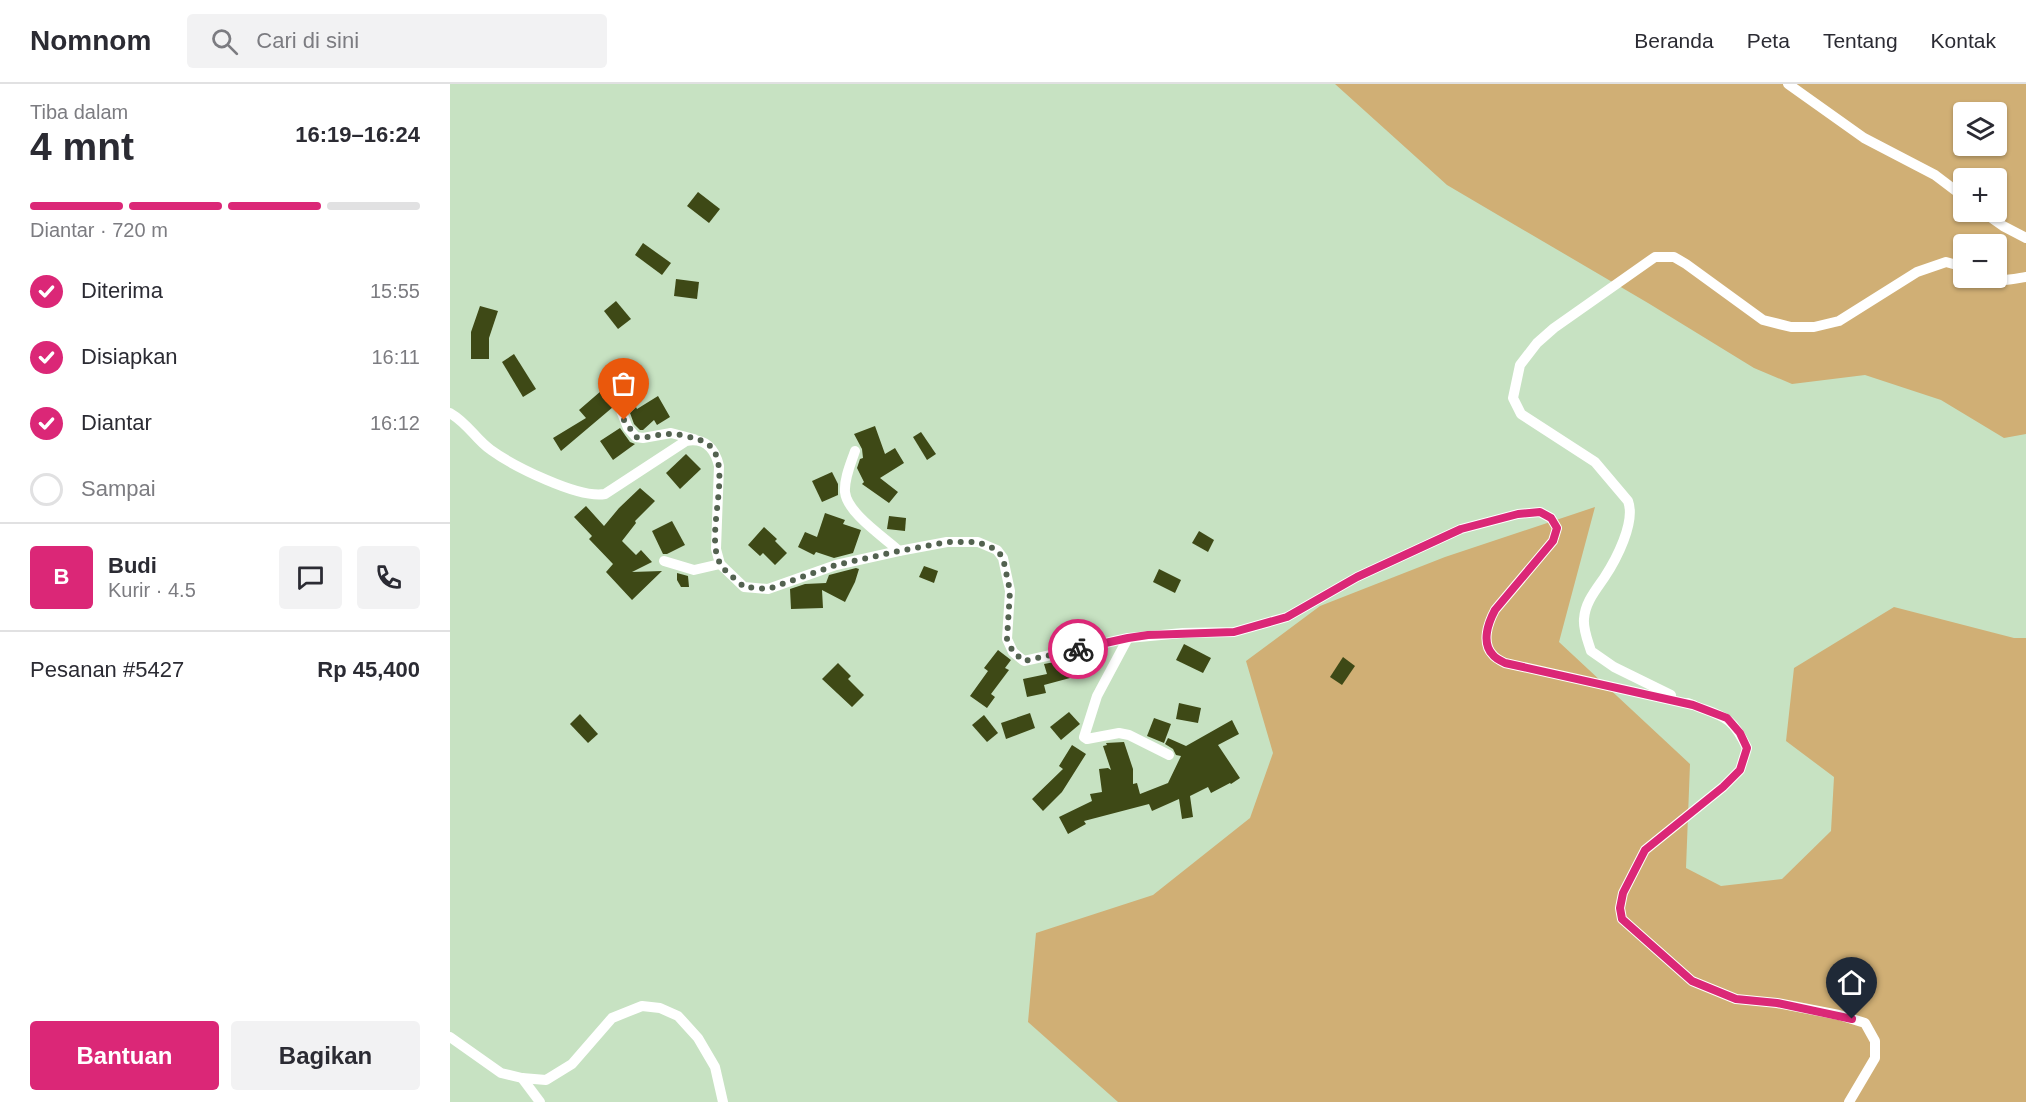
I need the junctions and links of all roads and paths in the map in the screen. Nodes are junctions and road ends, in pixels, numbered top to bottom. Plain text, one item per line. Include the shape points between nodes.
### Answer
1 (1788, 84) edge
2 (1953, 189) edge
3 (1997, 222) edge
4 (2026, 238) edge
5 (1953, 264) edge
6 (2026, 277) edge
7 (2007, 280) edge
8 (620, 408) dead end
9 (450, 413) edge
10 (703, 441) junction
11 (855, 451) dead end
12 (899, 551) junction
13 (664, 561) dead end
14 (720, 564) junction
15 (1128, 638) junction
16 (1693, 705) junction
17 (1169, 754) dead end
18 (450, 1037) edge
19 (522, 1078) junction
20 (540, 1102) edge
21 (723, 1102) edge
22 (1849, 1102) edge

1 - 2 street via 1864,138
3 - 4 street
5 - 16 street via 1946,262 1917,272 1839,321 1791,327 1763,320 1674,257 1655,257 1554,328 1520,365 1513,398 1521,414 1595,462 1631,508 1615,560 1586,608 1583,621 1591,651 1614,667
6 - 7 street
8 - 10 street via 636,437 671,434
9 - 10 street via 464,421 490,449 528,471 590,495 605,494 686,441
10 - 14 street via 717,455 719,466 715,531
11 - 12 street via 845,492 850,507
12 - 14 street via 836,565 768,589 744,587
12 - 15 street via 947,542 978,542 997,550 1003,558 1010,591 1007,639 1013,652 1024,661
13 - 14 street via 694,570
15 - 16 street via 1234,632 1287,617 1357,577 1461,529 1540,512 1551,518 1557,528 1553,541 1491,616 1486,641 1492,655 1505,663
15 - 17 street via 1097,696 1084,737 1129,735
16 - 22 street via 1727,718 1740,733 1747,748 1740,770 1645,850 1623,893 1622,919 1692,981 1736,999 1777,1003 1865,1023 1875,1041 1875,1058
18 - 19 street via 501,1073
19 - 20 street
19 - 21 street via 546,1080 572,1064 612,1018 642,1006 660,1008 678,1016 698,1038 715,1067

